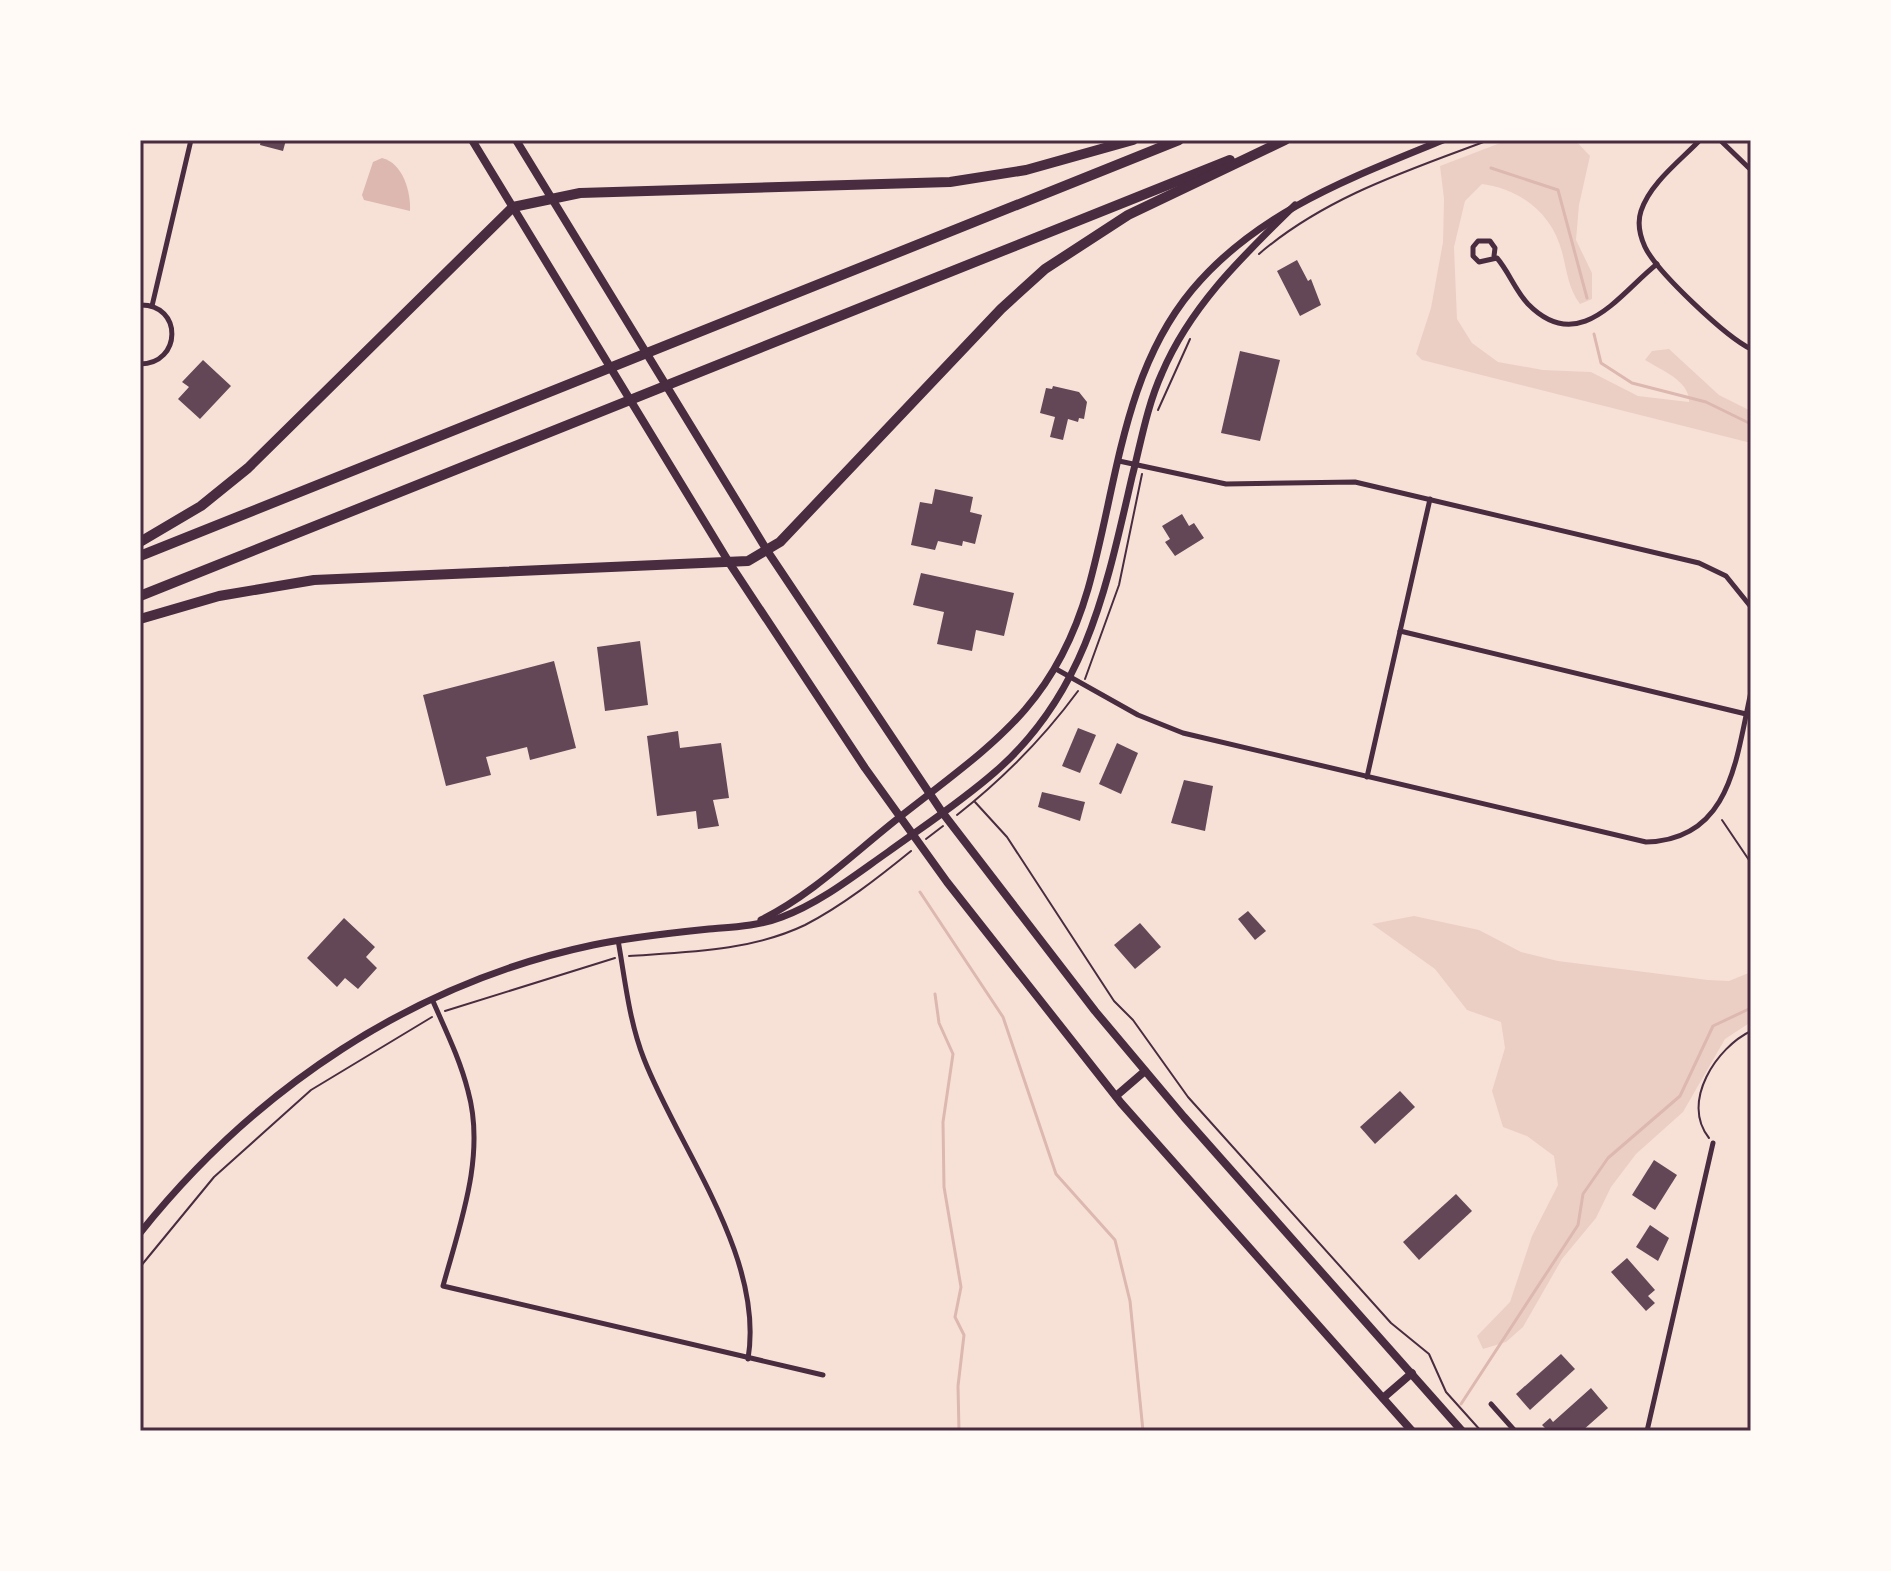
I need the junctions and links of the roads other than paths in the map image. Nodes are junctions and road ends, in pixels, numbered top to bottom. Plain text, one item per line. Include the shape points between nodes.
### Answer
1 (191, 140) edge
2 (472, 140) edge
3 (516, 140) edge
4 (1133, 140) edge
5 (1179, 140) edge
6 (1283, 140) edge
7 (1443, 140) edge
8 (1700, 140) edge
9 (1720, 140) edge
10 (1751, 170) edge
11 (552, 198) junction
12 (1295, 205) junction
13 (513, 207) junction
14 (1494, 256) junction
15 (1657, 264) junction
16 (140, 305) edge
17 (152, 306) junction
18 (1751, 349) edge
19 (140, 364) edge
20 (1119, 461) junction
21 (1139, 466) junction
22 (1430, 499) junction
23 (140, 542) edge
24 (768, 552) junction
25 (140, 556) edge
26 (730, 564) junction
27 (140, 596) edge
28 (1751, 607) edge
29 (140, 619) edge
30 (1400, 631) junction
31 (1056, 669) junction
32 (1071, 678) junction
33 (1751, 692) edge
34 (1746, 714) junction
35 (1367, 777) junction
36 (929, 795) junction
37 (942, 812) junction
38 (901, 815) junction
39 (914, 833) junction
40 (751, 925) junction
41 (618, 940) junction
42 (432, 998) junction
43 (1145, 1071) junction
44 (1116, 1096) junction
45 (1713, 1143) road end
46 (140, 1233) edge
47 (748, 1359) junction
48 (1412, 1373) junction
49 (823, 1375) dead end
50 (1383, 1398) junction
51 (1491, 1404) dead end
52 (1412, 1431) edge
53 (1462, 1431) edge
54 (1515, 1431) edge
55 (1647, 1431) edge

1 - 17 street
2 - 13 main road
3 - 11 main road
4 - 11 highway via 1026,170 950,182
5 - 25 highway
6 - 24 highway via 1128,215 1045,269
6 - 27 highway
7 - 12 main road
8 - 15 street via 1659,182 1641,211 1641,236
9 - 10 street
11 - 13 highway
11 - 24 main road
12 - 20 main road via 1234,247 1173,314 1134,398
12 - 21 main road via 1232,267 1185,329 1152,397
13 - 23 highway via 248,468 201,506
13 - 26 main road
14 - 14 street via 1490,241 1482,239 1473,247 1479,262
14 - 15 street via 1529,305 1560,321 1577,322 1606,313
15 - 18 street via 1723,330
16 - 17 street
17 - 19 street via 169,318 174,331 171,346 163,357
20 - 21 street
20 - 31 main road via 1088,587
21 - 22 street via 1232,484 1355,482
21 - 32 main road via 1104,599
22 - 28 street via 1699,563 1726,576
22 - 30 street
24 - 26 highway
24 - 36 main road
26 - 29 highway via 314,580 219,596
26 - 38 main road
30 - 34 street
30 - 35 street
31 - 32 street
31 - 36 main road via 999,740
32 - 35 street via 1169,728
32 - 37 main road via 997,770
33 - 34 street
34 - 35 street via 1722,800 1702,822 1664,841 1635,841
36 - 37 main road
36 - 38 main road
37 - 39 main road
37 - 43 main road
38 - 39 main road
38 - 40 main road via 810,891
39 - 40 main road via 801,908
39 - 44 main road
40 - 41 main road
41 - 42 main road via 520,964
41 - 47 street via 644,1059 735,1254 747,1305
42 - 46 main road via 332,1054 284,1089 209,1155
42 - 47 street via 465,1079 473,1122 469,1182 443,1286
43 - 44 main road
43 - 48 main road
44 - 50 main road
45 - 55 street
47 - 49 street
48 - 50 main road
48 - 53 main road
50 - 52 main road
51 - 54 street

